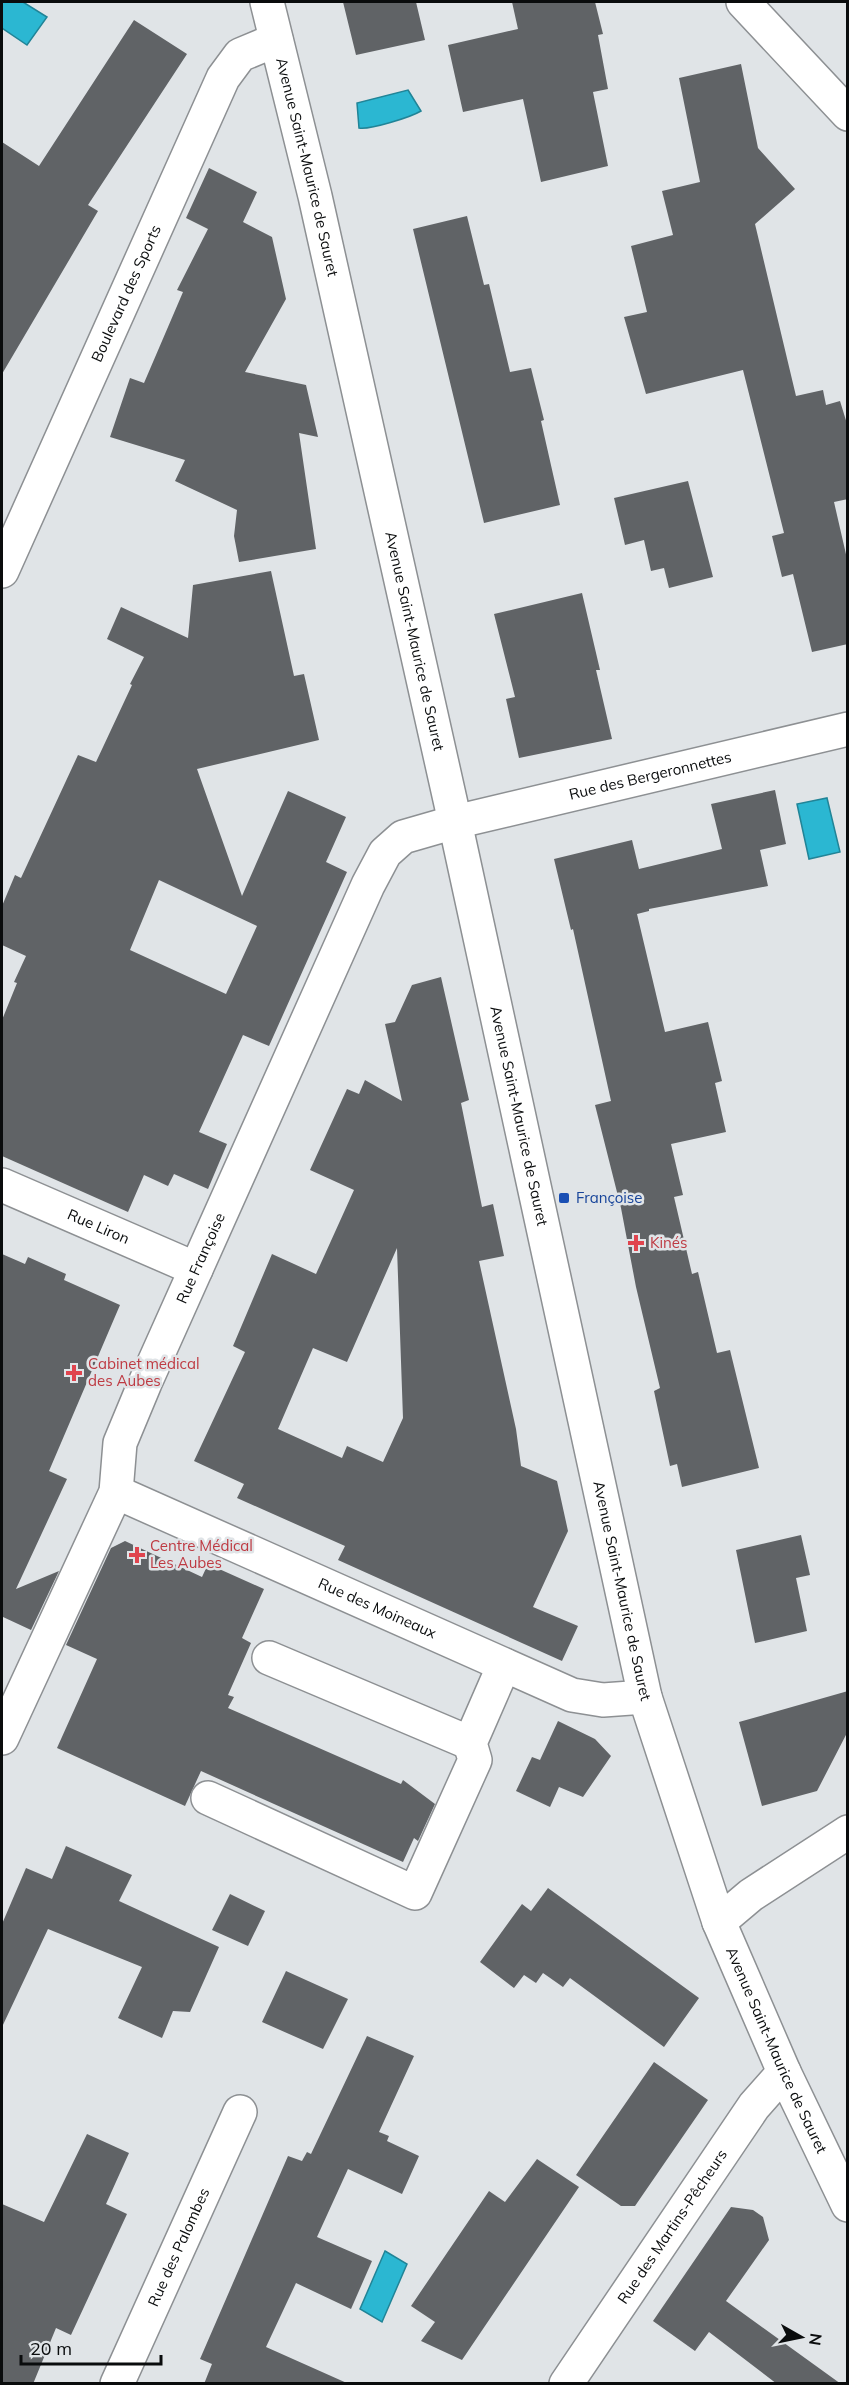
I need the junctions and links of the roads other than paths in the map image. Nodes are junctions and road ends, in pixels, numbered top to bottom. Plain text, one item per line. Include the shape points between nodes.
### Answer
1 (267, 2) edge
2 (743, 2) edge
3 (276, 40) junction
4 (848, 114) edge
5 (2, 571) edge
6 (848, 729) edge
7 (455, 822) junction
8 (2, 1185) edge
9 (196, 1269) junction
10 (116, 1492) junction
11 (269, 1658) dead end
12 (504, 1665) junction
13 (645, 1696) junction
14 (2, 1738) edge
15 (470, 1743) junction
16 (208, 1798) dead end
17 (848, 1832) edge
18 (719, 1922) junction
19 (784, 2072) junction
20 (240, 2112) dead end
21 (848, 2205) edge
22 (117, 2384) edge
23 (566, 2384) edge

1 - 3 street, Avenue Saint-Maurice de Sauret
2 - 4 street
3 - 5 street, Boulevard des Sports via 240,55 223,78
3 - 7 street, Avenue Saint-Maurice de Sauret via 315,196
6 - 7 street, Rue des Bergeronnettes
7 - 9 street, Rue Françoise via 403,837 385,853
7 - 13 street, Avenue Saint-Maurice de Sauret
8 - 9 street, Rue Liron
9 - 10 street, Rue Françoise via 120,1443
10 - 12 street, Rue des Moineaux
10 - 14 street, Rue Françoise
11 - 15 street
12 - 13 street, Rue des Moineaux via 572,1695 603,1700
12 - 15 street
13 - 18 street, Avenue Saint-Maurice de Sauret
15 - 16 street via 475,1760 415,1893
17 - 18 street via 752,1895
18 - 19 street, Avenue Saint-Maurice de Sauret
19 - 21 street, Avenue Saint-Maurice de Sauret
19 - 23 street, Rue des Martins-Pêcheurs via 754,2106
20 - 22 street, Rue des Palombes

